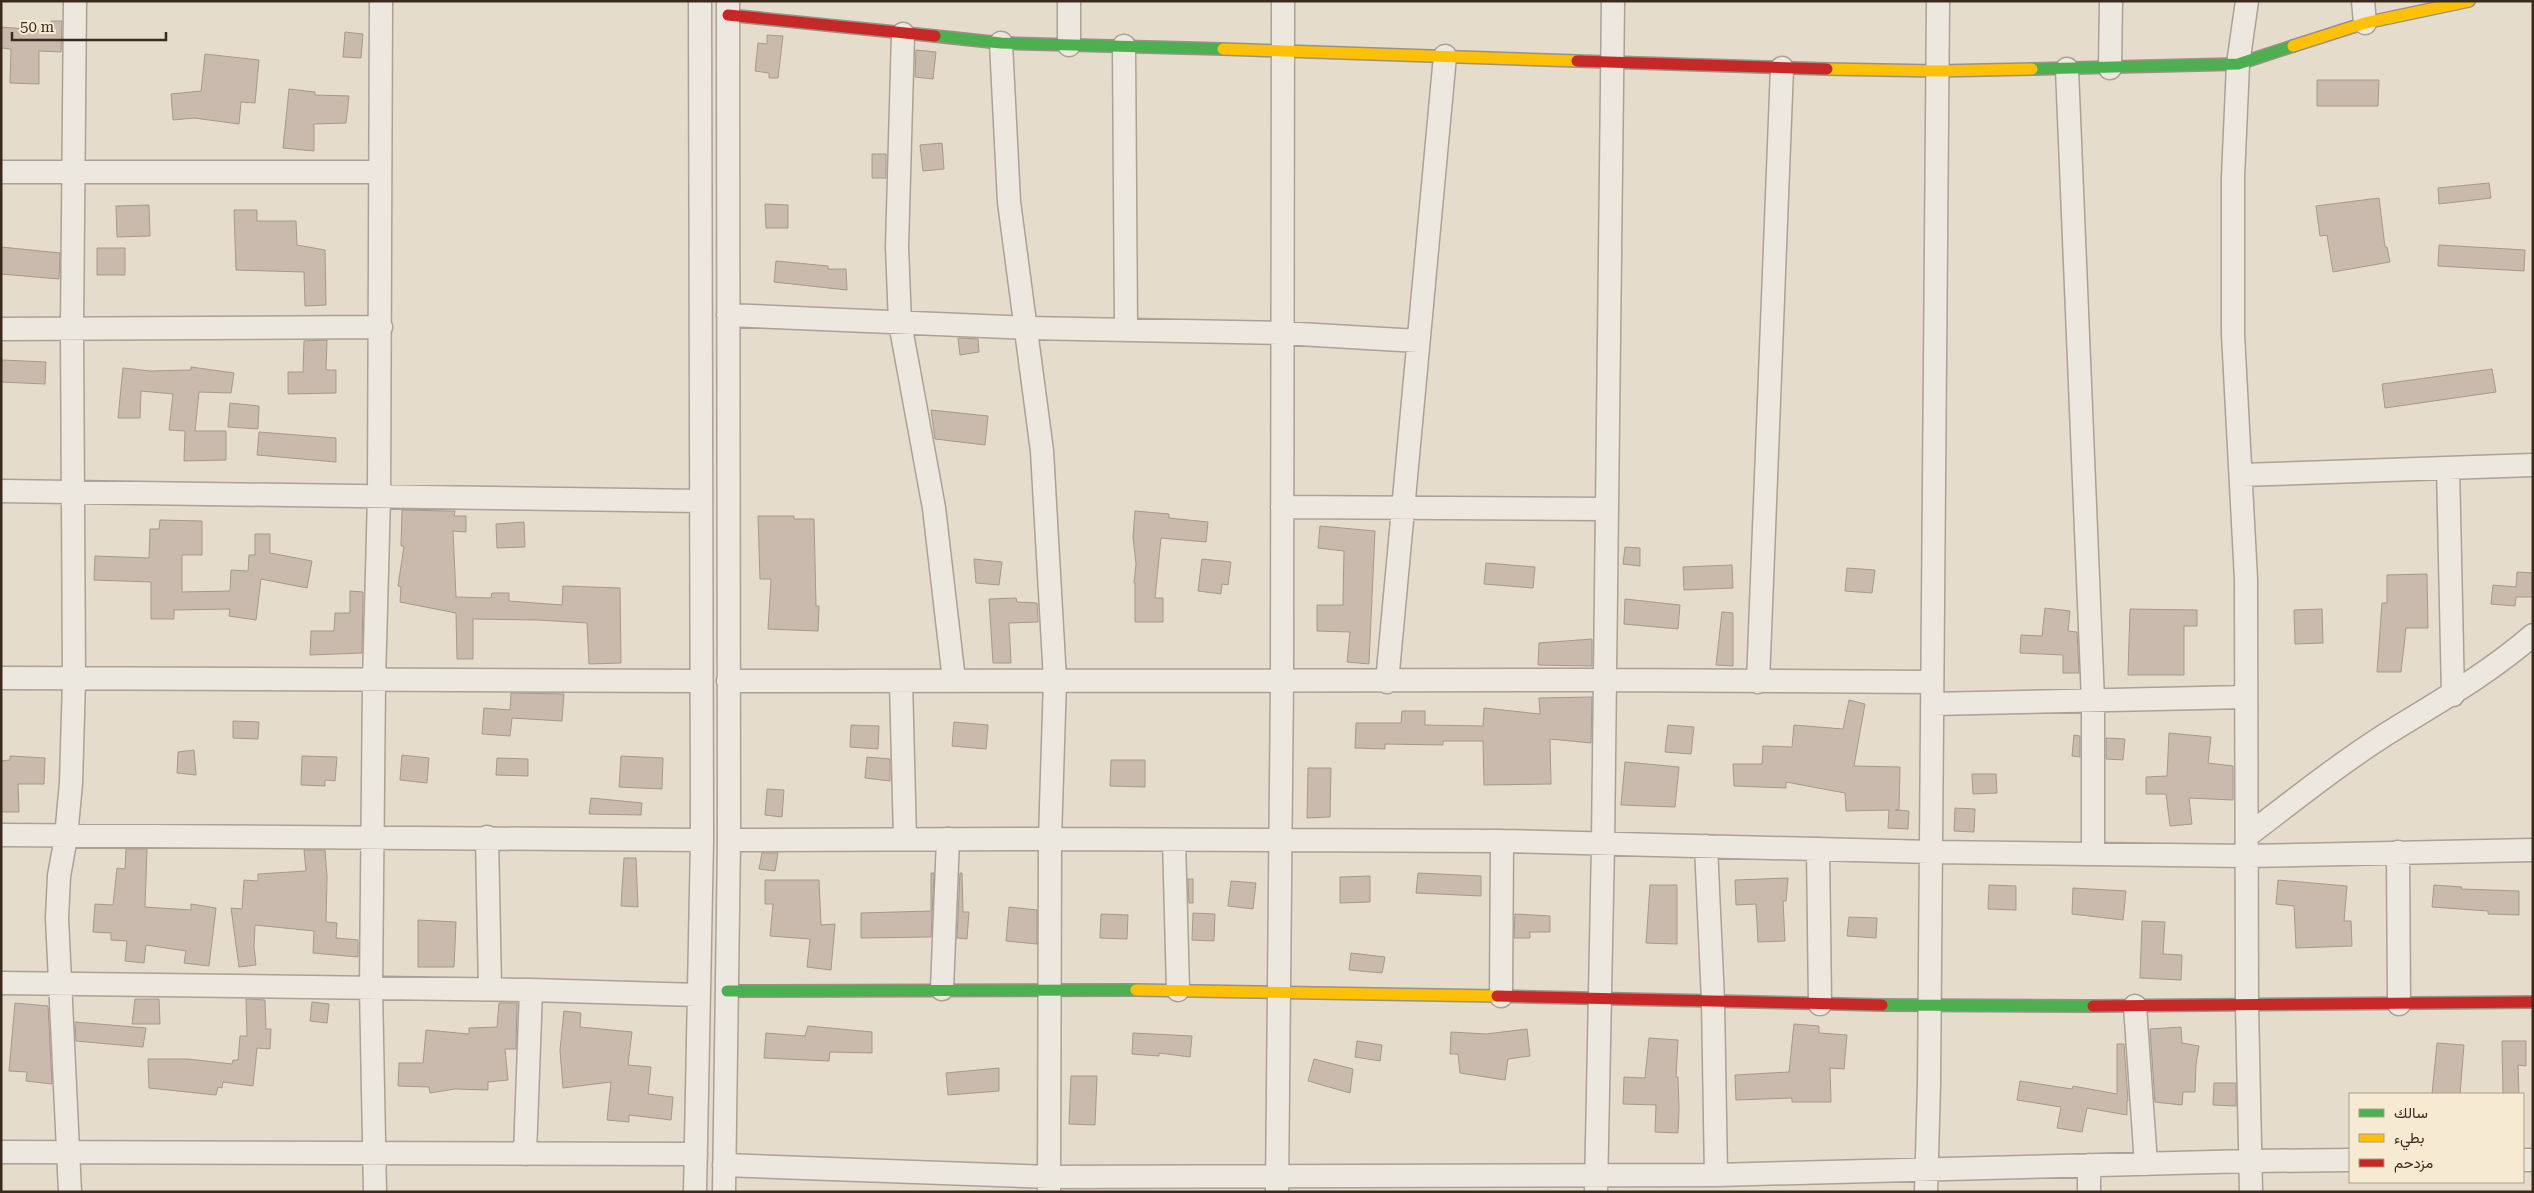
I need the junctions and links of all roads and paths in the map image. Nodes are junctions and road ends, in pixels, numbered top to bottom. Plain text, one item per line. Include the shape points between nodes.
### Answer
1 (75, 1) edge
2 (381, 1) edge
3 (700, 1) edge
4 (1070, 1) edge
5 (1283, 1) edge
6 (1613, 1) edge
7 (1938, 1) edge
8 (2111, 1) edge
9 (2247, 1) edge
10 (2469, 1) edge
11 (728, 8) edge
12 (2364, 12) edge
13 (903, 34) junction
14 (1001, 43) junction
15 (1070, 45) junction
16 (1124, 46) junction
17 (1283, 50) junction
18 (1445, 56) junction
19 (1612, 61) junction
20 (2238, 64) junction
21 (1782, 68) junction
22 (2110, 68) junction
23 (2067, 70) junction
24 (1937, 71) junction
25 (1, 172) edge
26 (74, 172) junction
27 (380, 172) junction
28 (728, 316) junction
29 (900, 323) junction
30 (381, 327) junction
31 (1027, 328) junction
32 (1, 329) edge
33 (72, 329) junction
34 (1126, 330) junction
35 (1282, 333) junction
36 (1418, 341) junction
37 (2533, 465) edge
38 (2448, 468) junction
39 (2241, 475) junction
40 (1, 491) edge
41 (72, 492) junction
42 (379, 497) junction
43 (701, 501) junction
44 (1282, 506) junction
45 (1403, 506) junction
46 (1606, 509) junction
47 (2533, 635) edge
48 (1, 678) edge
49 (74, 680) junction
50 (954, 680) junction
51 (1055, 680) junction
52 (1282, 680) junction
53 (1604, 680) junction
54 (700, 681) junction
55 (728, 681) junction
56 (901, 681) junction
57 (374, 682) junction
58 (1387, 682) junction
59 (1758, 682) junction
60 (1932, 693) junction
61 (2453, 695) junction
62 (2246, 696) junction
63 (2093, 700) junction
64 (1, 835) edge
65 (374, 836) junction
66 (66, 837) junction
67 (487, 837) junction
68 (905, 839) junction
69 (948, 839) junction
70 (1050, 839) junction
71 (702, 840) junction
72 (729, 840) junction
73 (1174, 840) junction
74 (1281, 840) junction
75 (1502, 841) junction
76 (1603, 844) junction
77 (1706, 846) junction
78 (2247, 846) junction
79 (1818, 849) junction
80 (2533, 850) edge
81 (1931, 852) junction
82 (2398, 852) junction
83 (2092, 854) junction
84 (1, 983) edge
85 (59, 983) junction
86 (371, 988) junction
87 (490, 989) junction
88 (942, 989) junction
89 (1051, 989) junction
90 (531, 990) junction
91 (1178, 990) junction
92 (726, 991) junction
93 (1278, 991) junction
94 (698, 996) junction
95 (1501, 996) junction
96 (1600, 999) junction
97 (1713, 1001) junction
98 (2533, 1002) edge
99 (1820, 1004) junction
100 (2399, 1004) junction
101 (1930, 1006) junction
102 (2135, 1006) junction
103 (2247, 1006) junction
104 (1, 1152) edge
105 (69, 1152) junction
106 (375, 1154) junction
107 (525, 1154) junction
108 (696, 1154) junction
109 (2349, 1160) edge
110 (2250, 1161) junction
111 (724, 1164) junction
112 (2146, 1164) junction
113 (2089, 1165) junction
114 (1716, 1175) junction
115 (1926, 1181) edge
116 (1277, 1183) edge
117 (1596, 1183) edge
118 (1041, 1184) edge
119 (70, 1192) edge
120 (375, 1192) edge
121 (695, 1192) edge
122 (724, 1192) edge
123 (2089, 1192) edge
124 (2252, 1192) edge

1 - 26 street
2 - 27 street
3 - 43 street
4 - 15 street
5 - 17 street
6 - 19 street
7 - 24 street
8 - 22 street
9 - 20 street
10 - 12 street
11 - 13 street
11 - 28 street
12 - 20 street
13 - 14 street
13 - 29 street via 897,247
14 - 15 street
14 - 31 street via 1008,202
15 - 16 street
16 - 17 street
16 - 34 street
17 - 18 street
17 - 35 street
18 - 19 street
18 - 36 street
19 - 21 street
19 - 46 street
20 - 22 street
20 - 39 street via 2232,177 2233,334
21 - 24 street
21 - 59 street
22 - 23 street
23 - 24 street
23 - 63 street
24 - 60 street
25 - 26 street
26 - 27 street
26 - 33 street
27 - 30 street
28 - 29 street
28 - 55 street
29 - 31 street
29 - 50 street via 934,508
30 - 33 street
30 - 42 street
31 - 34 street
31 - 51 street via 1042,451
32 - 33 street
33 - 41 street
34 - 35 street
35 - 36 street
35 - 44 street
36 - 45 street
37 - 38 street
38 - 39 street
38 - 61 street
39 - 62 street via 2246,579
40 - 41 street
41 - 42 street
41 - 49 street
42 - 43 street
42 - 57 street
43 - 54 street
44 - 45 street
44 - 52 street
45 - 46 street
45 - 58 street
46 - 53 street
47 - 61 street
48 - 49 street
49 - 57 street
49 - 66 street
50 - 51 street
50 - 56 street
51 - 52 street
51 - 70 street
52 - 58 street
52 - 74 street
53 - 58 street
53 - 59 street
53 - 76 street
54 - 57 street
54 - 71 street
55 - 56 street
55 - 72 street
56 - 68 street
57 - 65 street
59 - 60 street
60 - 63 street
60 - 81 street
61 - 78 street via 2338,767
62 - 63 street
62 - 78 street
63 - 83 street
64 - 66 street
65 - 66 street
65 - 67 street
65 - 86 street
66 - 85 street via 59,876
67 - 71 street
67 - 87 street
68 - 69 street
68 - 72 street
69 - 70 street
69 - 88 street
70 - 73 street
70 - 89 street
71 - 94 street
72 - 92 street
73 - 74 street
73 - 91 street
74 - 75 street
74 - 93 street
75 - 76 street
75 - 95 street
76 - 77 street
76 - 96 street
77 - 79 street
77 - 97 street
78 - 82 street
78 - 83 street
78 - 103 street
79 - 81 street
79 - 99 street
80 - 82 street
81 - 83 street
81 - 101 street
82 - 100 street
84 - 85 street
85 - 86 street
85 - 105 street
86 - 87 street
86 - 106 street
87 - 90 street
88 - 89 street
88 - 92 street
89 - 91 street
89 - 118 street
90 - 94 street
90 - 107 street
91 - 93 street
92 - 111 street
93 - 95 street
93 - 116 street
94 - 108 street
95 - 96 street
96 - 97 street
96 - 117 street
97 - 99 street
97 - 114 street
98 - 100 street
99 - 101 street
100 - 103 street
101 - 102 street
101 - 115 street
102 - 103 street
102 - 112 street
103 - 110 street
104 - 105 street
105 - 106 street
105 - 119 street
106 - 107 street
106 - 120 street
107 - 108 street
108 - 121 street
109 - 110 street
110 - 112 street
110 - 124 street
111 - 118 street
111 - 122 street
112 - 113 street
113 - 115 street
113 - 123 street
114 - 115 street
114 - 117 street
116 - 117 street
116 - 118 street

